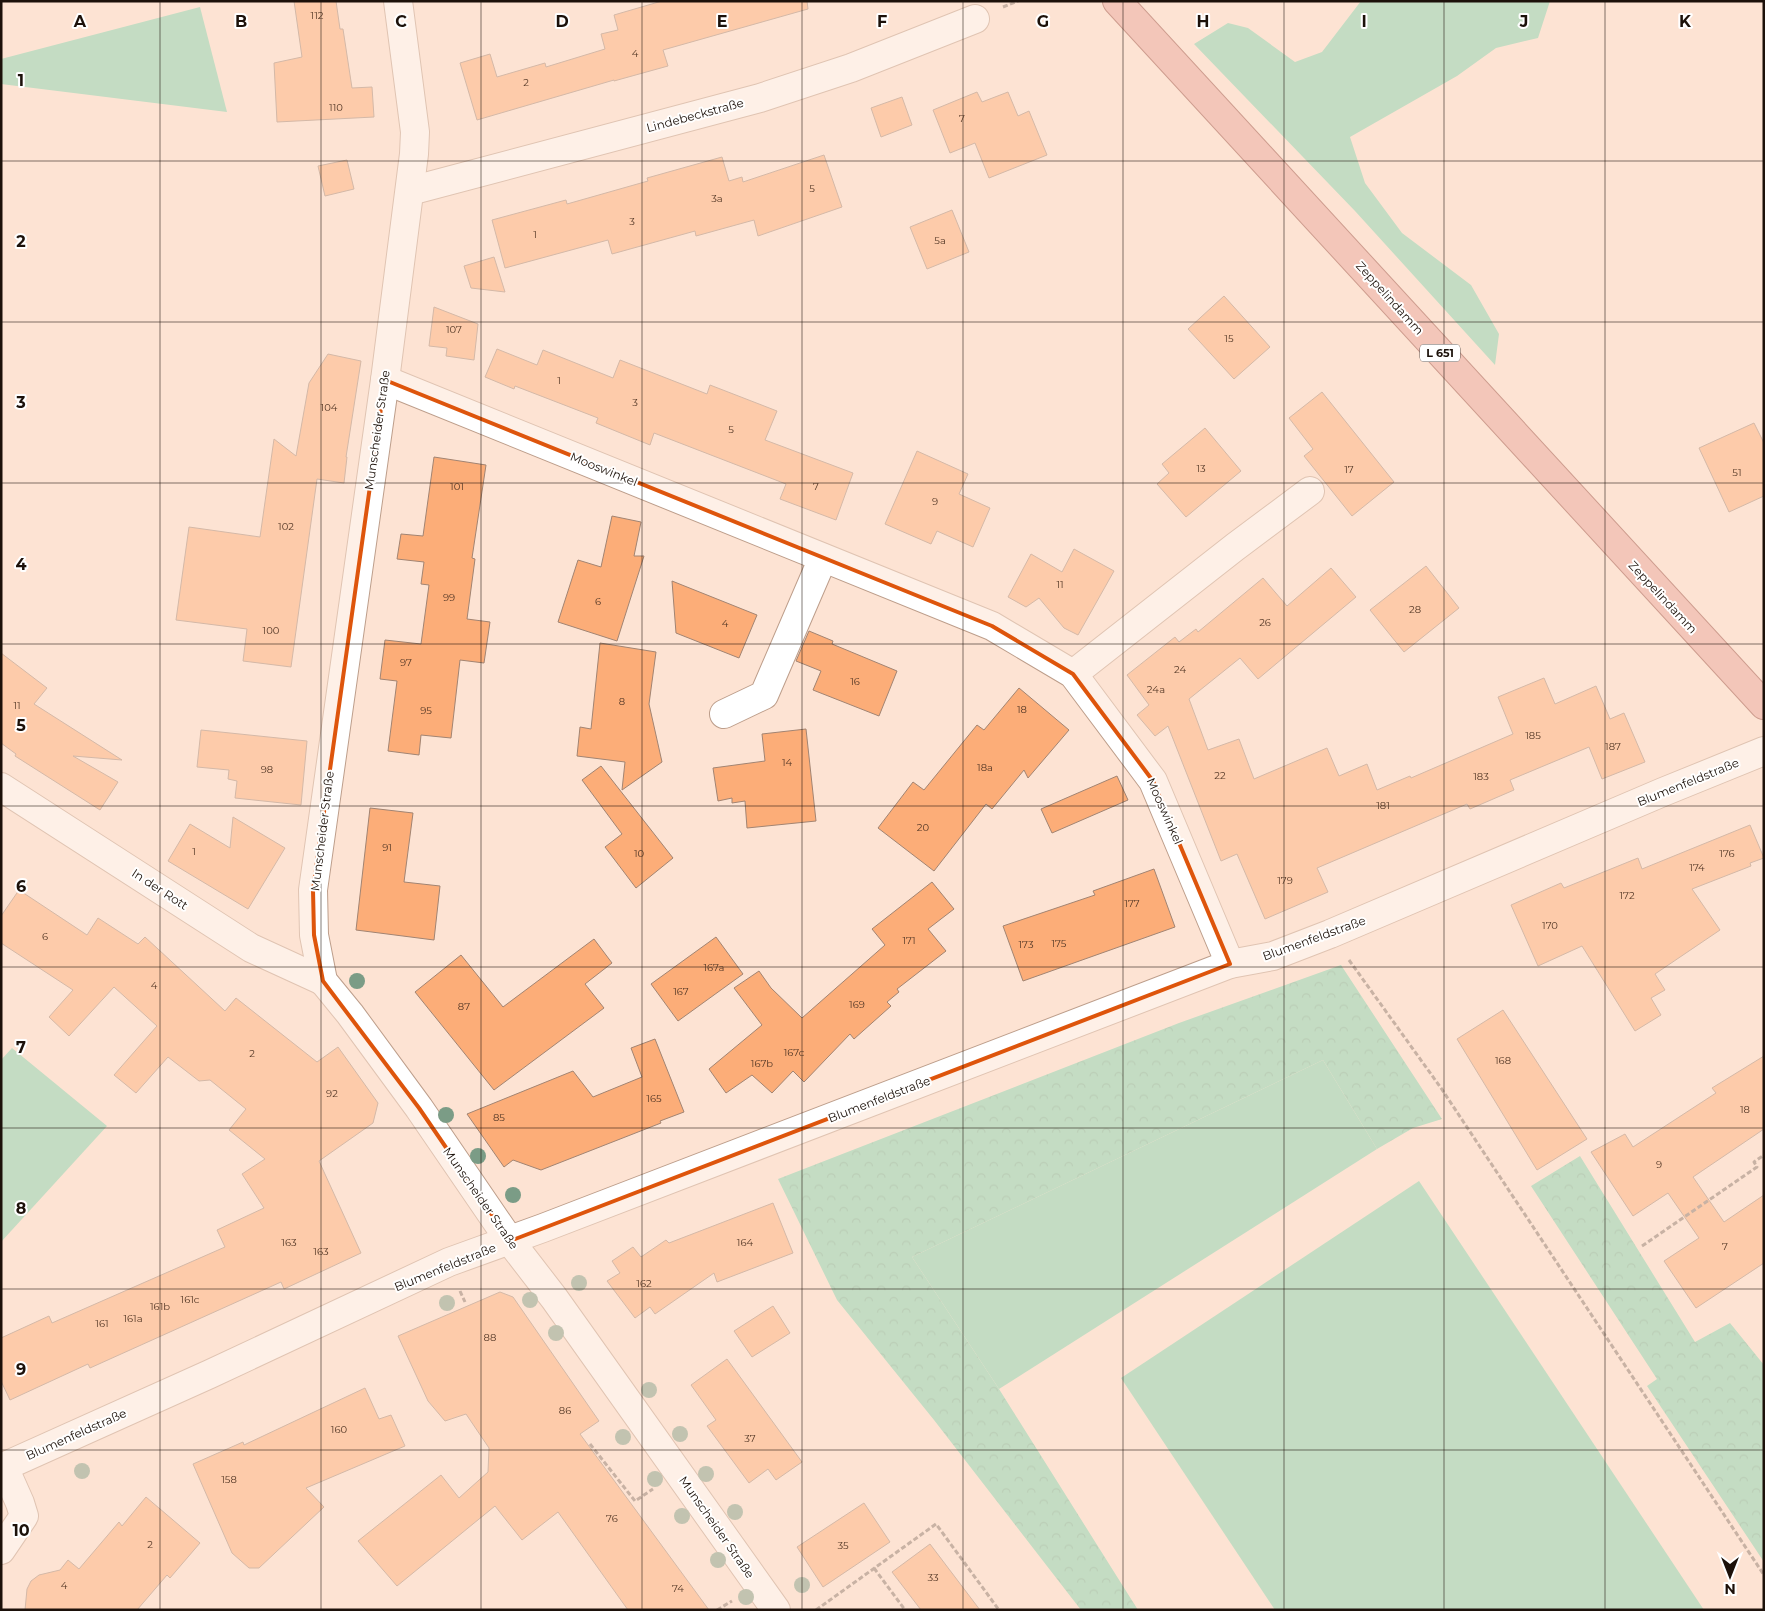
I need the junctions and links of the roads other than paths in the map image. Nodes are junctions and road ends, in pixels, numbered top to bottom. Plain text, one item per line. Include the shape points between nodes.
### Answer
1 (398, 1) edge
2 (1117, 1) edge
3 (974, 19) dead end
4 (410, 191) junction
5 (384, 380) junction
6 (1310, 491) dead end
7 (823, 558) junction
8 (1073, 674) junction
9 (1764, 705) edge
10 (724, 714) dead end
11 (1764, 751) edge
12 (1, 787) edge
13 (1230, 964) junction
14 (323, 981) junction
15 (510, 1241) junction
16 (2, 1467) edge
17 (1, 1550) edge
18 (776, 1610) edge

1 - 4 street, Munscheider Straße via 415,132
2 - 9 main road, Zeppelindamm / L 651
3 - 4 street, Lindebeckstraße via 851,68 760,98
4 - 5 street, Munscheider Straße
5 - 7 street, Mooswinkel
5 - 14 street, Munscheider Straße via 313,890 314,935
6 - 8 street
7 - 8 street, Mooswinkel via 992,626
7 - 10 street via 764,694
8 - 13 street, Mooswinkel via 1153,781
11 - 13 street, Blumenfeldstraße via 1330,934 1272,956
12 - 14 street, In der Rott via 251,948
13 - 15 street, Blumenfeldstraße
14 - 15 street, Munscheider Straße via 419,1108
15 - 16 street, Blumenfeldstraße via 449,1262
15 - 18 street, Munscheider Straße
16 - 17 street via 24,1516

